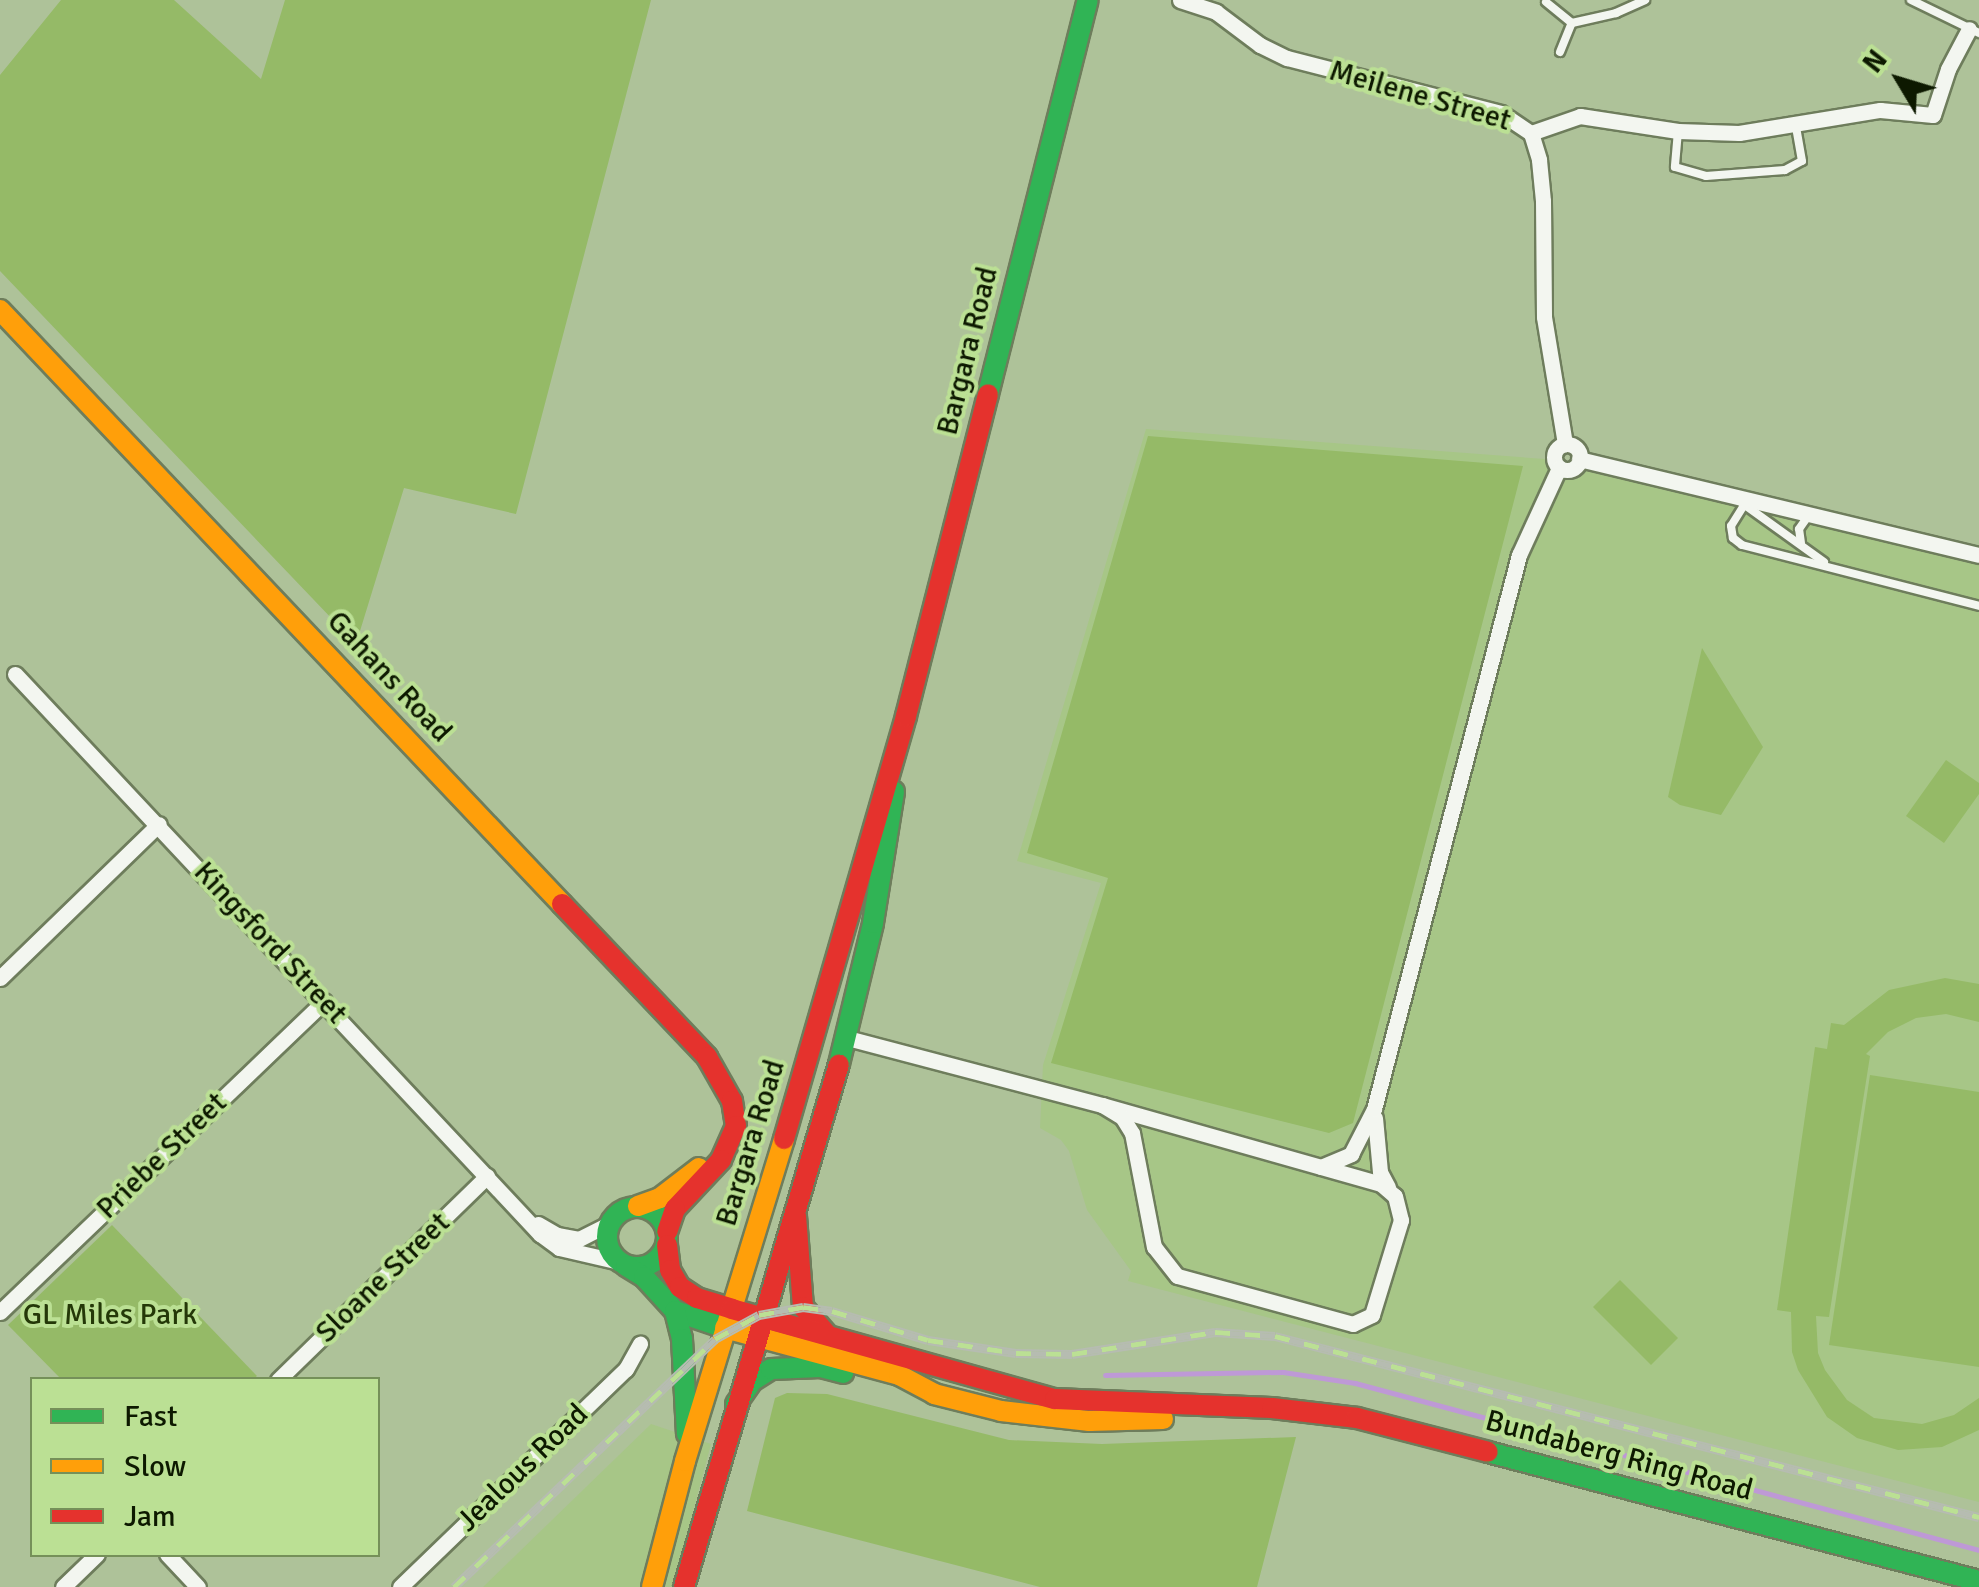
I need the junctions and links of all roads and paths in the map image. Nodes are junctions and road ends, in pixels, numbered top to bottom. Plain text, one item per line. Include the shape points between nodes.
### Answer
1 (1088, 0) edge
2 (1180, 0) edge
3 (1645, 0) edge
4 (1910, 0) edge
5 (1546, 2) edge
6 (1572, 23) junction
7 (1974, 31) edge
8 (1560, 52) dead end
9 (1933, 115) junction
10 (1796, 126) junction
11 (1678, 131) junction
12 (1530, 134) junction
13 (1930, 135) dead end
14 (0, 310) edge
15 (1565, 444) junction
16 (1580, 459) junction
17 (1559, 468) junction
18 (1749, 502) junction
19 (1814, 514) junction
20 (1807, 550) junction
21 (1979, 555) edge
22 (1828, 564) junction
23 (1979, 606) edge
24 (15, 674) dead end
25 (906, 716) junction
26 (159, 824) junction
27 (0, 978) edge
28 (324, 1001) junction
29 (818, 1029) junction
30 (847, 1038) junction
31 (728, 1091) junction
32 (1102, 1105) junction
33 (1374, 1109) junction
34 (1321, 1167) junction
35 (488, 1176) junction
36 (1391, 1191) junction
37 (638, 1206) junction
38 (522, 1213) junction
39 (796, 1216) junction
40 (609, 1224) junction
41 (667, 1238) junction
42 (623, 1264) junction
43 (675, 1311) junction
44 (0, 1312) edge
45 (728, 1319) junction
46 (760, 1326) junction
47 (834, 1338) junction
48 (640, 1344) dead end
49 (281, 1377) edge
50 (934, 1394) junction
51 (736, 1404) junction
52 (1240, 1408) junction
53 (685, 1461) junction
54 (94, 1557) edge
55 (170, 1557) edge
56 (1979, 1581) edge
57 (63, 1587) edge
58 (198, 1587) edge
59 (400, 1587) edge
60 (652, 1587) edge
61 (684, 1587) edge

1 - 25 main road, Bargara Road
2 - 12 street, Meilene Street via 1216,12 1287,58 1501,113
3 - 6 lane
4 - 7 lane
5 - 6 lane
6 - 8 lane
7 - 9 street
9 - 10 street, Meilene Street via 1880,110
9 - 13 street
10 - 11 street, Meilene Street
10 - 11 lane via 1802,161 1785,170 1706,176 1675,167
11 - 12 street, Meilene Street via 1591,116
12 - 15 street via 1543,201 1544,317
14 - 31 main road, Gahans Road via 708,1056
15 - 16 street
15 - 17 street via 1554,456
16 - 17 street via 1572,469
16 - 18 street
17 - 33 street via 1519,555
18 - 19 street
18 - 20 lane
18 - 22 lane via 1731,526 1737,543
19 - 20 lane via 1799,529
19 - 21 street
20 - 22 lane
22 - 23 lane
24 - 26 street, Kingsford Street
25 - 29 main road, Bargara Road
25 - 30 main road, Bargara Road via 873,924
26 - 27 street
26 - 28 street, Kingsford Street
28 - 35 street, Kingsford Street
28 - 44 street, Priebe Street
29 - 30 main road
29 - 45 main road, Bargara Road
30 - 32 street
30 - 39 main road, Bargara Road
31 - 37 main road via 727,1127 707,1160 660,1198
31 - 41 main road, Gahans Road via 733,1136 721,1160 675,1209
32 - 34 street
32 - 36 street via 1132,1133 1154,1246 1186,1280 1364,1322 1376,1310 1401,1220
33 - 34 street via 1351,1154
33 - 36 street via 1380,1172
34 - 36 street
35 - 38 street, Kingsford Street
35 - 49 street, Sloane Street
37 - 40 main road
37 - 41 main road via 657,1214
38 - 40 street, Kingsford Street via 570,1238 586,1238
38 - 42 street, Kingsford Street via 552,1244
39 - 46 main road, Bargara Road
39 - 47 main road via 803,1306
40 - 42 main road via 609,1250
41 - 42 main road via 654,1262 641,1268
41 - 45 main road via 670,1270 680,1287
42 - 43 main road
43 - 45 main road
43 - 53 main road via 682,1340
45 - 46 main road, Bundaberg Ring Road
45 - 53 main road, Bargara Road
46 - 47 main road, Bundaberg Ring Road
46 - 50 main road, Bundaberg Ring Road
46 - 51 main road, Bargara Road
47 - 52 main road, Bundaberg Ring Road via 1055,1398
48 - 59 street, Jealous Road via 626,1369
50 - 51 main road via 821,1367 782,1366 759,1376
50 - 52 main road, Bundaberg Ring Road via 1001,1411 1089,1421 1174,1419
51 - 61 main road, Bargara Road
52 - 56 main road, Bundaberg Ring Road via 1357,1418
53 - 60 main road, Bargara Road
54 - 57 street
55 - 58 street

